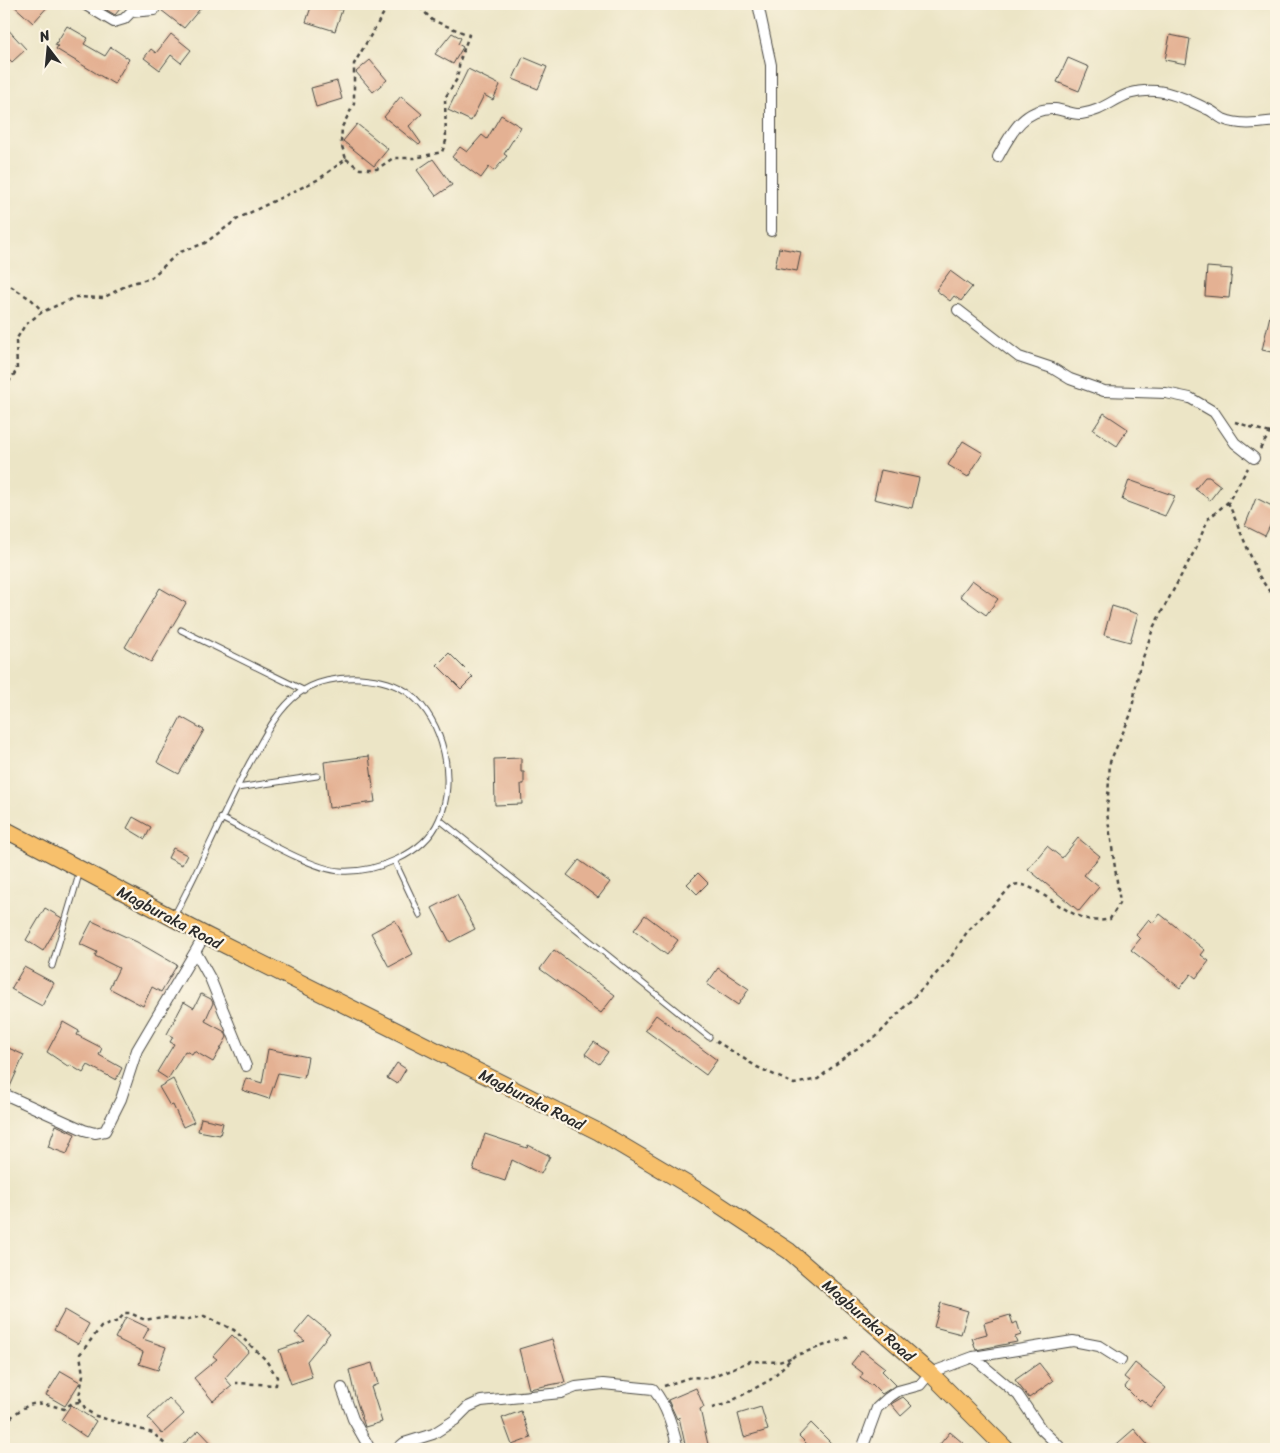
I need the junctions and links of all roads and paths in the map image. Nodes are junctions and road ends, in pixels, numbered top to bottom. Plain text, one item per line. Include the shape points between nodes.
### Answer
1 (84, 4) edge
2 (154, 4) edge
3 (389, 4) edge
4 (417, 4) edge
5 (758, 4) edge
6 (1276, 121) edge
7 (998, 157) dead end
8 (346, 159) junction
9 (771, 231) dead end
10 (4, 282) edge
11 (958, 310) dead end
12 (42, 312) junction
13 (4, 390) edge
14 (1214, 412) junction
15 (1276, 423) edge
16 (1270, 433) junction
17 (1254, 458) junction
18 (1228, 502) junction
19 (1276, 602) edge
20 (181, 630) dead end
21 (305, 691) junction
22 (317, 776) dead end
23 (237, 788) junction
24 (222, 818) junction
25 (440, 820) junction
26 (4, 829) edge
27 (395, 862) junction
28 (80, 869) junction
29 (420, 916) dead end
30 (173, 918) junction
31 (205, 935) junction
32 (196, 953) junction
33 (52, 966) dead end
34 (709, 1037) joint
35 (246, 1066) dead end
36 (4, 1094) edge
37 (851, 1336) dead end
38 (794, 1356) junction
39 (973, 1357) junction
40 (1121, 1360) dead end
41 (930, 1372) junction
42 (236, 1384) dead end
43 (342, 1388) dead end
44 (653, 1389) junction
45 (80, 1402) junction
46 (712, 1408) dead end
47 (4, 1423) edge
48 (170, 1449) edge
49 (370, 1449) edge
50 (397, 1449) edge
51 (678, 1449) edge
52 (862, 1449) edge
53 (1006, 1449) edge
54 (1062, 1449) edge

1 - 2 street via 114,22 131,12 154,10
3 - 8 path via 354,64 354,104 342,127 341,143
4 - 8 path via 432,20 469,35 457,79 445,98 446,141 442,152 414,158 393,158 377,169 360,169
5 - 9 street via 771,65
6 - 7 street via 1237,123 1160,91 1132,91 1095,111 1079,114 1040,109 1025,118 1010,134
8 - 12 path via 319,179 239,218 205,243 178,253 152,278 129,284 103,298 76,297
10 - 12 path via 32,300
11 - 14 street via 1019,357 1052,368 1070,379 1104,391 1166,393 1190,398
12 - 13 path via 25,325 16,340 17,370
14 - 16 path
14 - 17 street via 1235,443
15 - 16 path
16 - 17 path
17 - 18 path
18 - 19 path via 1259,576
18 - 34 path via 1208,519 1154,626 1138,670 1132,714 1110,762 1107,813 1120,902 1110,919 1096,921 1083,917 1061,908 1028,886 1013,885 967,932 949,960 876,1037 848,1054 818,1079 794,1084 757,1067
20 - 21 lane
21 - 23 lane via 273,720
21 - 25 lane via 324,681 347,678 379,680 410,694 431,718 442,743 447,767 446,794
22 - 23 lane
23 - 24 lane
24 - 27 lane via 320,867 339,871 369,870
24 - 30 lane
25 - 27 lane via 430,834
25 - 34 lane
26 - 28 main road, Magburaka Road
27 - 29 lane
28 - 30 main road, Magburaka Road
28 - 33 lane
30 - 31 main road, Magburaka Road
31 - 32 street
31 - 41 main road, Magburaka Road via 599,1132 700,1192 789,1251
32 - 35 street via 210,978
32 - 36 street via 137,1050 121,1099 105,1131 84,1130
37 - 38 path
38 - 44 path via 778,1362 751,1362 708,1378 692,1377
38 - 46 path via 770,1380
39 - 40 street via 1073,1341 1099,1346
39 - 41 street
39 - 54 street via 1018,1395 1041,1429
41 - 52 street via 920,1385 898,1391 877,1408
41 - 53 main road, Magburaka Road
42 - 45 path via 276,1385 277,1377 266,1359 234,1330 204,1316 184,1320 162,1317 145,1320 130,1312 101,1327 80,1354 83,1375
43 - 49 street via 353,1419
44 - 50 street via 603,1384 576,1387 561,1393 481,1401 433,1434 404,1443
44 - 51 street via 676,1433
45 - 47 path via 64,1409 42,1402 26,1405
45 - 48 path via 96,1416 153,1433

